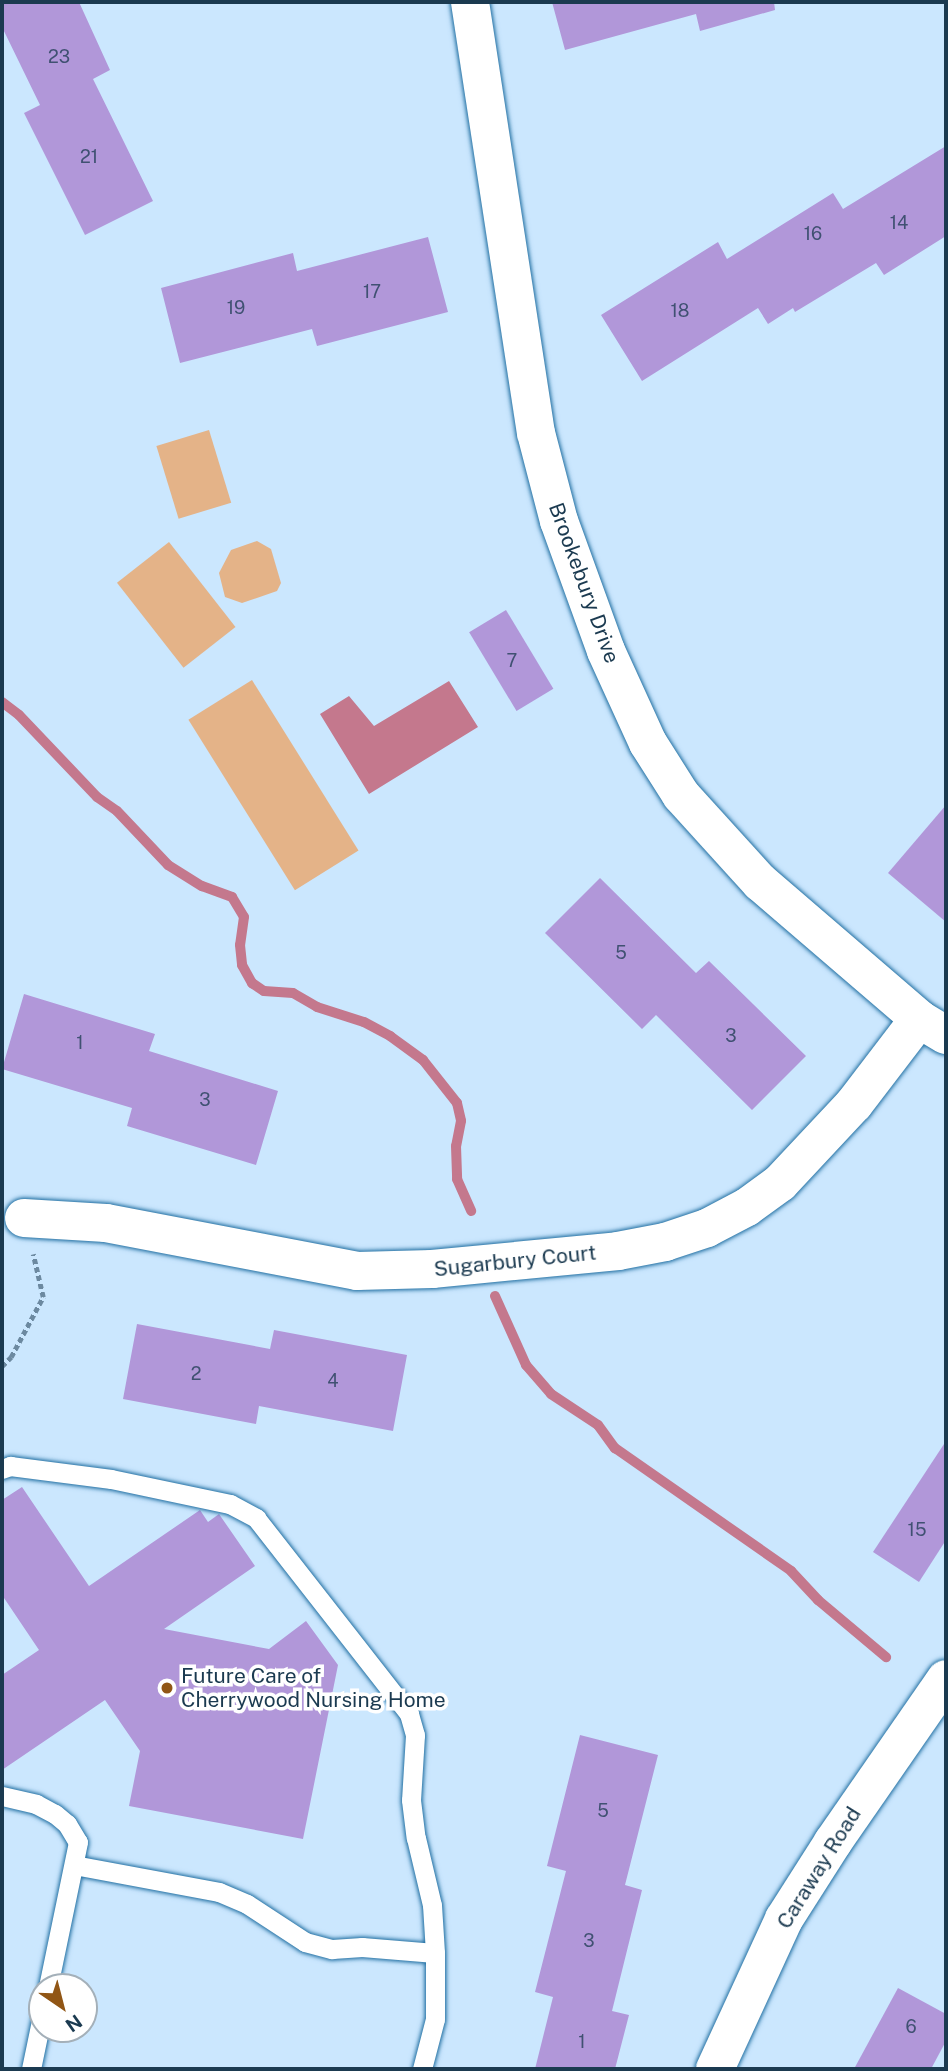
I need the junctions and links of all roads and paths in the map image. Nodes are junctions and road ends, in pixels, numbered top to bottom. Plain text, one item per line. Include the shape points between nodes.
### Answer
1 (470, 2) edge
2 (933, 1027) edge
3 (24, 1218) joint
4 (2, 1366) edge
5 (2, 1469) edge
6 (946, 1679) edge
7 (2, 1796) edge
8 (74, 1865) junction
9 (435, 1952) junction
10 (51, 1973) edge
11 (36, 2043) edge
12 (31, 2069) edge
13 (422, 2069) edge
14 (715, 2069) edge

1 - 2 street, Brookebury Drive via 536,433 559,521 606,651 648,743 706,824 760,882
2 - 3 street, Sugarbury Court via 780,1183 727,1217 665,1242 618,1251 432,1269 357,1271 106,1223
3 - 4 path via 43,1297
5 - 9 lane via 10,1466 111,1479 230,1504 256,1518 409,1714 415,1735 411,1800 432,1905
6 - 14 street, Caraway Road via 784,1919
7 - 8 lane via 36,1804 67,1824 78,1842
8 - 9 lane via 219,1892 247,1904 305,1942 332,1949
8 - 10 lane
9 - 13 lane via 435,2019
11 - 12 lane

